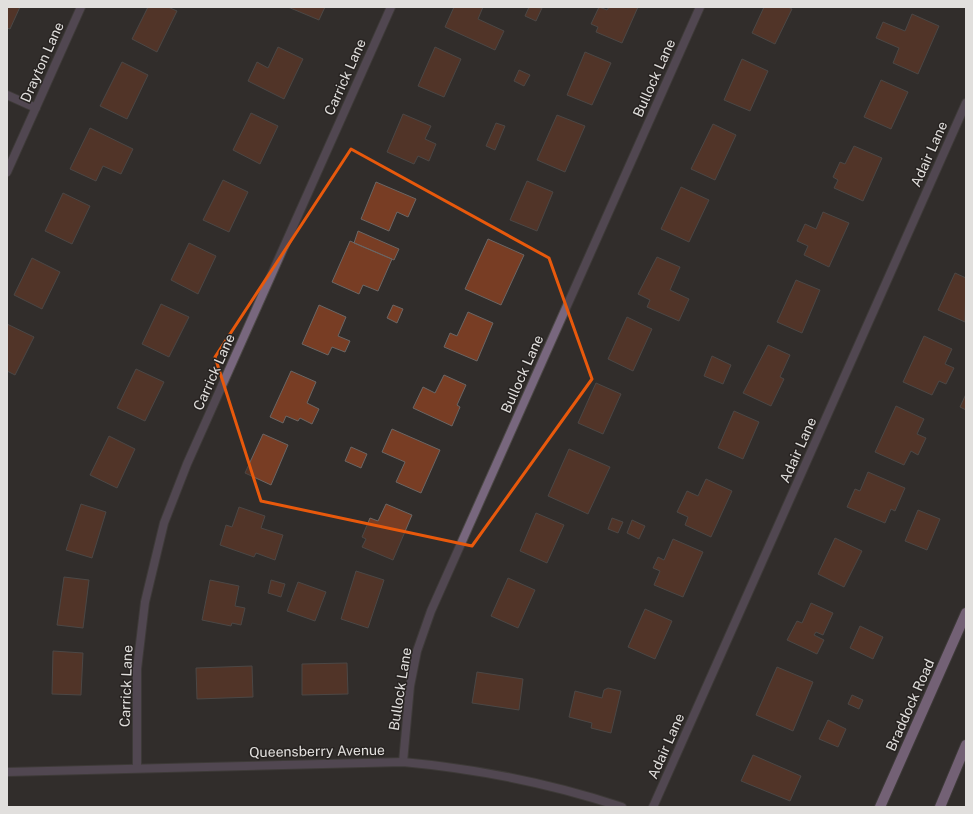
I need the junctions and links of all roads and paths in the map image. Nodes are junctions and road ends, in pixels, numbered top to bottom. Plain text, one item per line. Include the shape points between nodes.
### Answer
1 (80, 7) edge
2 (391, 7) edge
3 (700, 7) edge
4 (7, 95) edge
5 (966, 103) edge
6 (36, 108) junction
7 (7, 172) edge
8 (966, 613) edge
9 (966, 745) edge
10 (403, 762) junction
11 (137, 768) junction
12 (7, 772) edge
13 (622, 807) edge
14 (653, 807) edge
15 (880, 807) edge
16 (941, 807) edge

1 - 6 street, Drayton Lane
2 - 11 street, Carrick Lane via 187,464 164,524 145,602 138,661
3 - 10 street, Bullock Lane via 431,611 417,651 410,686
4 - 6 street
5 - 14 street, Adair Lane
6 - 7 street, Drayton Lane
8 - 15 main road, Braddock Road
9 - 16 main road
10 - 11 street, Queensberry Avenue
10 - 13 street, Queensberry Avenue via 458,767 523,779 587,795
11 - 12 street, Queensberry Avenue

